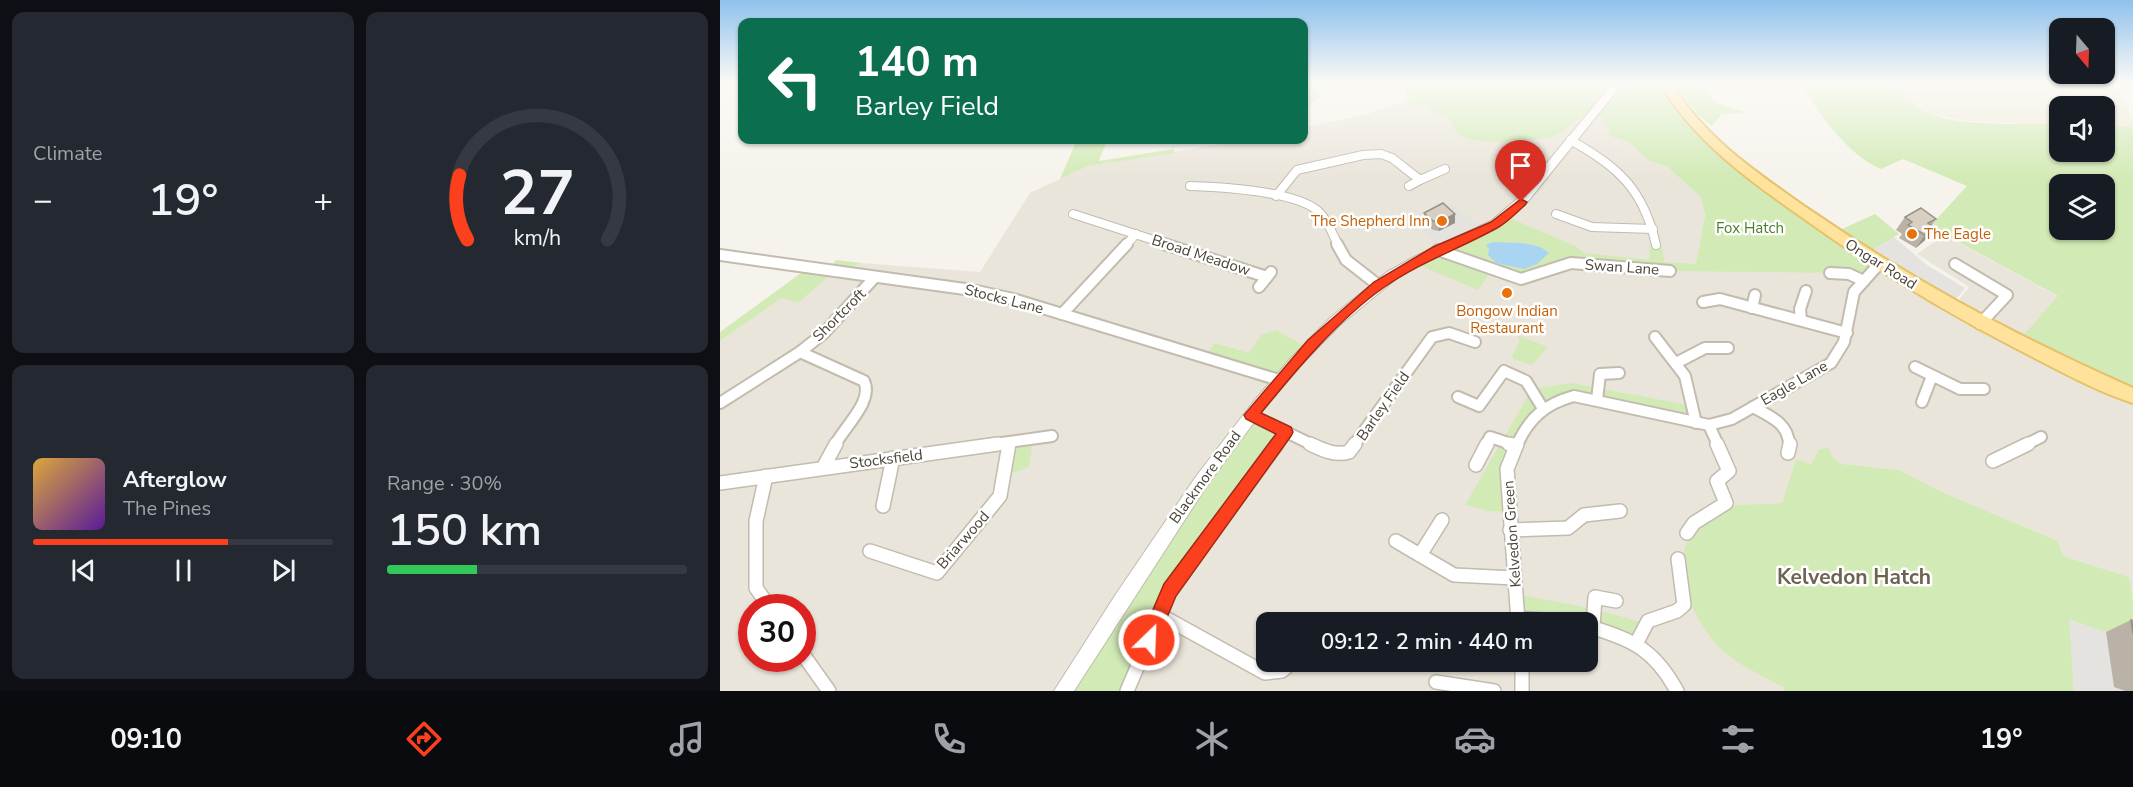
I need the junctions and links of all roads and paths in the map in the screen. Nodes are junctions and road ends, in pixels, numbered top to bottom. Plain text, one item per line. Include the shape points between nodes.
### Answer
1 (1592, 114) edge
2 (1687, 114) edge
3 (1570, 140) junction
4 (1444, 169) dead end
5 (1420, 180) junction
6 (1190, 186) dead end
7 (1409, 186) dead end
8 (1276, 196) junction
9 (1073, 214) dead end
10 (1556, 214) dead end
11 (1653, 229) junction
12 (1136, 234) junction
13 (1656, 245) dead end
14 (1438, 250) junction
15 (720, 255) edge
16 (1879, 264) junction
17 (1955, 264) dead end
18 (1670, 271) dead end
19 (1830, 273) dead end
20 (875, 277) junction
21 (1863, 281) junction
22 (1378, 285) junction
23 (1259, 287) dead end
24 (1806, 291) dead end
25 (1755, 295) dead end
26 (1703, 302) dead end
27 (1752, 308) junction
28 (1062, 314) junction
29 (1801, 319) junction
30 (1980, 324) junction
31 (1846, 333) junction
32 (1655, 338) dead end
33 (1475, 342) dead end
34 (1728, 348) dead end
35 (800, 352) junction
36 (1678, 362) junction
37 (1915, 367) dead end
38 (1619, 373) dead end
39 (1932, 376) junction
40 (1279, 380) junction
41 (1984, 389) dead end
42 (2133, 396) edge
43 (1458, 397) dead end
44 (1603, 401) junction
45 (1922, 402) dead end
46 (720, 403) edge
47 (1542, 407) junction
48 (1754, 407) junction
49 (1251, 415) junction
50 (1703, 424) junction
51 (1286, 432) junction
52 (1052, 436) dead end
53 (2041, 437) dead end
54 (1010, 443) junction
55 (1516, 446) junction
56 (1788, 453) dead end
57 (893, 458) junction
58 (1993, 461) dead end
59 (1476, 465) dead end
60 (824, 466) junction
61 (766, 476) junction
62 (720, 483) edge
63 (883, 506) dead end
64 (1620, 511) dead end
65 (1442, 520) dead end
66 (1510, 530) junction
67 (1687, 533) dead end
68 (1396, 541) dead end
69 (870, 551) dead end
70 (1420, 555) junction
71 (1678, 559) dead end
72 (1514, 578) junction
73 (760, 594) edge
74 (1616, 601) dead end
75 (1517, 612) edge
76 (1592, 612) edge
77 (1160, 615) junction
78 (1598, 630) edge
79 (1637, 642) junction
80 (1256, 668) edge
81 (816, 672) edge
82 (1522, 672) edge
83 (1436, 682) dead end
84 (829, 691) edge
85 (1062, 691) edge
86 (1127, 691) edge
87 (1494, 691) edge
88 (1522, 691) edge
89 (1677, 691) edge

1 - 3 street, Blackmore Road
2 - 16 main road, Ongar Road via 1728,155
3 - 11 street via 1622,174 1647,209
3 - 14 street, Blackmore Road via 1506,216
4 - 5 street
5 - 7 street
5 - 8 street via 1392,158 1363,155 1297,170
6 - 8 street via 1246,188
8 - 22 street via 1311,206 1321,214 1346,260
9 - 12 street, Broad Meadow
10 - 11 street via 1592,227
11 - 13 street
12 - 23 street, Broad Meadow via 1269,274
12 - 28 street, Broad Meadow
14 - 18 street, Swan Lane via 1521,279 1571,263
14 - 22 street, Blackmore Road
15 - 20 street, Stocks Lane
16 - 21 street, Eagle Lane
16 - 30 main road, Ongar Road
17 - 30 street via 2007,295
19 - 21 street via 1849,274
20 - 28 street, Stocks Lane via 972,290
20 - 35 street, Shortcroft via 840,318
21 - 31 street, Eagle Lane via 1854,292
22 - 40 street, Blackmore Road via 1312,344
24 - 29 street
25 - 27 street
26 - 27 street via 1720,298
27 - 29 street
28 - 40 street, Stocks Lane
29 - 31 street
30 - 42 main road, Ongar Road
31 - 48 street, Eagle Lane via 1831,363
32 - 36 street
33 - 51 street, Barley Field via 1449,333 1432,337 1349,452 1333,454
34 - 36 street via 1705,348
35 - 46 street, Shortcroft
35 - 60 street, Shortcroft via 864,381 867,387 864,404 844,428
36 - 50 street via 1691,384
37 - 39 street
38 - 44 street via 1599,374
39 - 41 street via 1960,389
39 - 45 street
40 - 49 street, Blackmore Road
43 - 47 street via 1479,406 1504,371 1526,381
44 - 47 street via 1574,396
44 - 50 street
47 - 55 street, Kelvedon Green
48 - 50 street, Eagle Lane via 1732,419
48 - 56 street, Eagle Lane via 1782,423 1789,432
49 - 51 street, Barley Field
49 - 85 street, Blackmore Road via 1174,518
50 - 67 street via 1729,471 1718,481 1726,503
51 - 77 street via 1170,590
52 - 54 street, Stocksfield
53 - 58 street via 2006,458
54 - 57 street, Stocksfield
54 - 69 street, Briarwood via 1000,496 937,573
55 - 59 street via 1491,437
55 - 66 street, Kelvedon Green via 1507,469
57 - 60 street, Stocksfield
57 - 63 street
60 - 61 street, Stocksfield
61 - 62 street, Stocksfield
61 - 73 street via 756,521 756,588
64 - 66 street via 1576,518 1568,528
65 - 70 street
66 - 72 street, Kelvedon Green
68 - 70 street
70 - 72 street via 1454,575
71 - 79 street via 1684,605 1652,616 1644,623
72 - 75 street, Kelvedon Green
74 - 76 street via 1595,597
77 - 80 street
77 - 86 street
78 - 79 street
79 - 89 street via 1662,666
81 - 84 street
82 - 88 street
83 - 87 street

